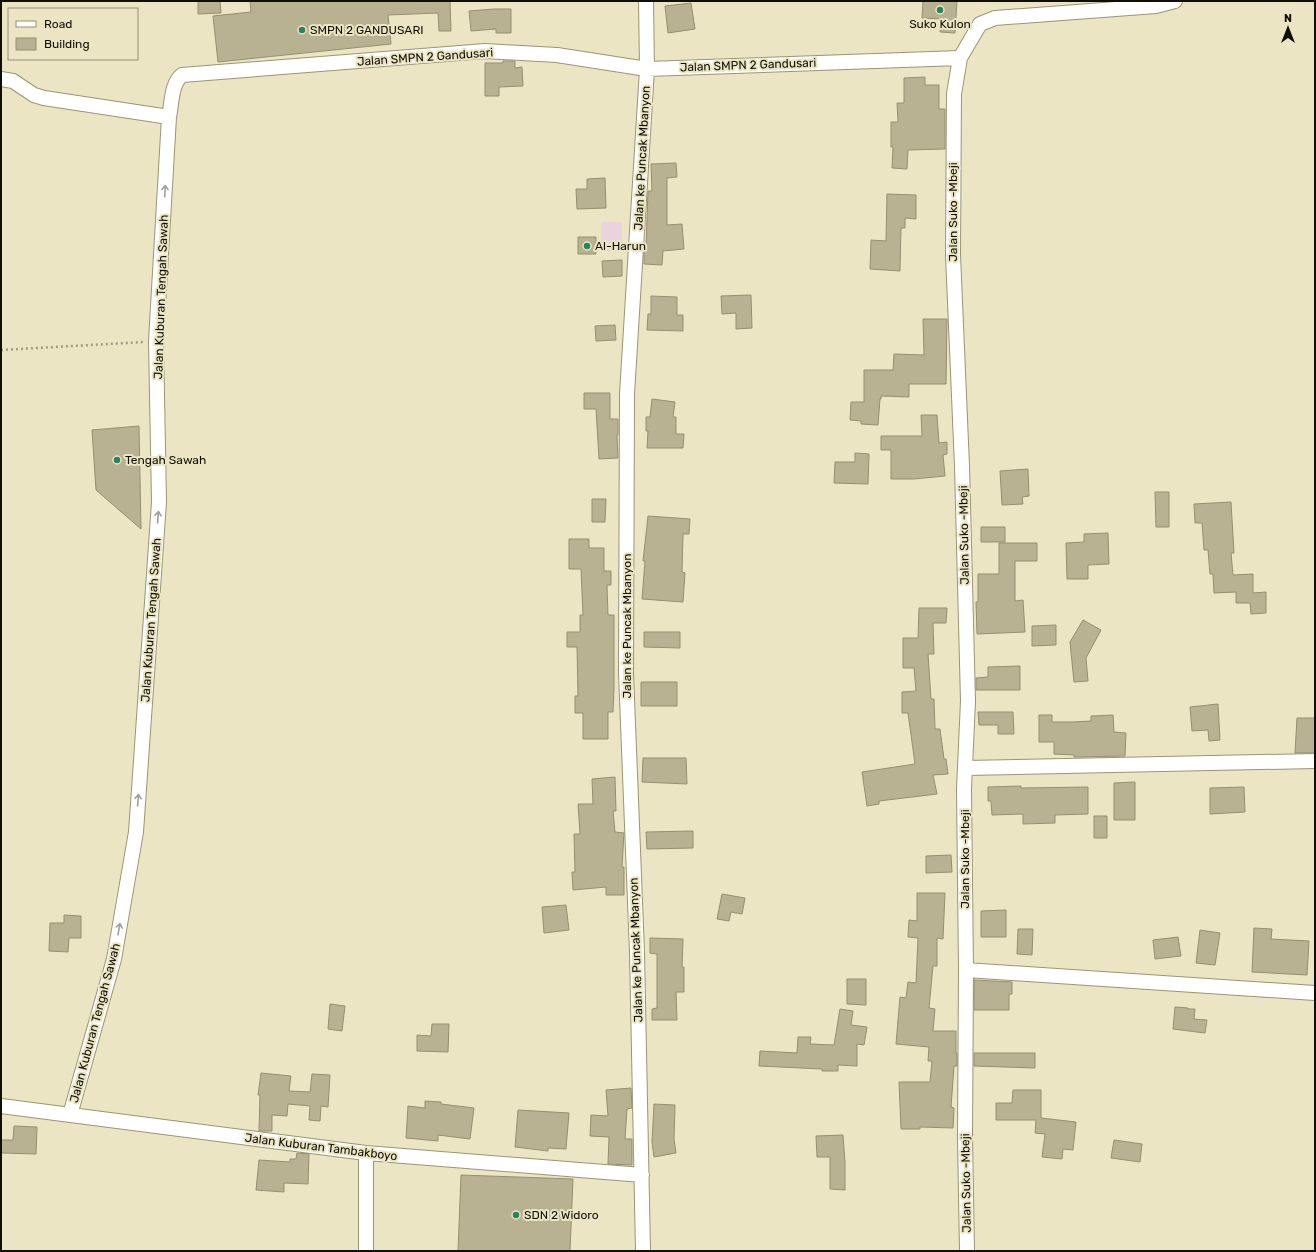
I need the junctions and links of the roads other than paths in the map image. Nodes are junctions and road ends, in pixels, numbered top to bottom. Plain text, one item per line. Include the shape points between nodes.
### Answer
1 (646, 1) edge
2 (1175, 1) edge
3 (960, 58) junction
4 (647, 69) junction
5 (1, 79) edge
6 (170, 117) junction
7 (1315, 761) edge
8 (965, 768) junction
9 (966, 970) junction
10 (1315, 993) edge
11 (1, 1106) edge
12 (70, 1115) junction
13 (366, 1153) junction
14 (642, 1175) junction
15 (366, 1251) edge
16 (643, 1251) edge
17 (967, 1251) edge

1 - 4 street, Jalan ke Puncak Mbanyon
2 - 3 street, Jalan Suko -Mbeji via 1156,6 995,18 980,24
3 - 4 street, Jalan SMPN 2 Gandusari
3 - 8 street, Jalan Suko -Mbeji via 954,94 953,255 967,654
4 - 6 street, Jalan SMPN 2 Gandusari via 557,55 485,51 182,75 177,79 174,89
4 - 14 street, Jalan ke Puncak Mbanyon via 627,402 626,673 637,952
5 - 6 street via 13,81 34,95 44,98
12 -> 6 street, Jalan Kuburan Tengah Sawah via 114,959 136,832 159,502 156,341
7 - 8 street
8 - 9 street, Jalan Suko -Mbeji
9 - 10 street
9 - 17 street, Jalan Suko -Mbeji
11 - 12 street, Jalan Kuburan Tambakboyo
12 - 13 street, Jalan Kuburan Tambakboyo
13 - 14 street, Jalan Kuburan Tambakboyo
13 - 15 street
14 - 16 street, Jalan ke Puncak Mbanyon

